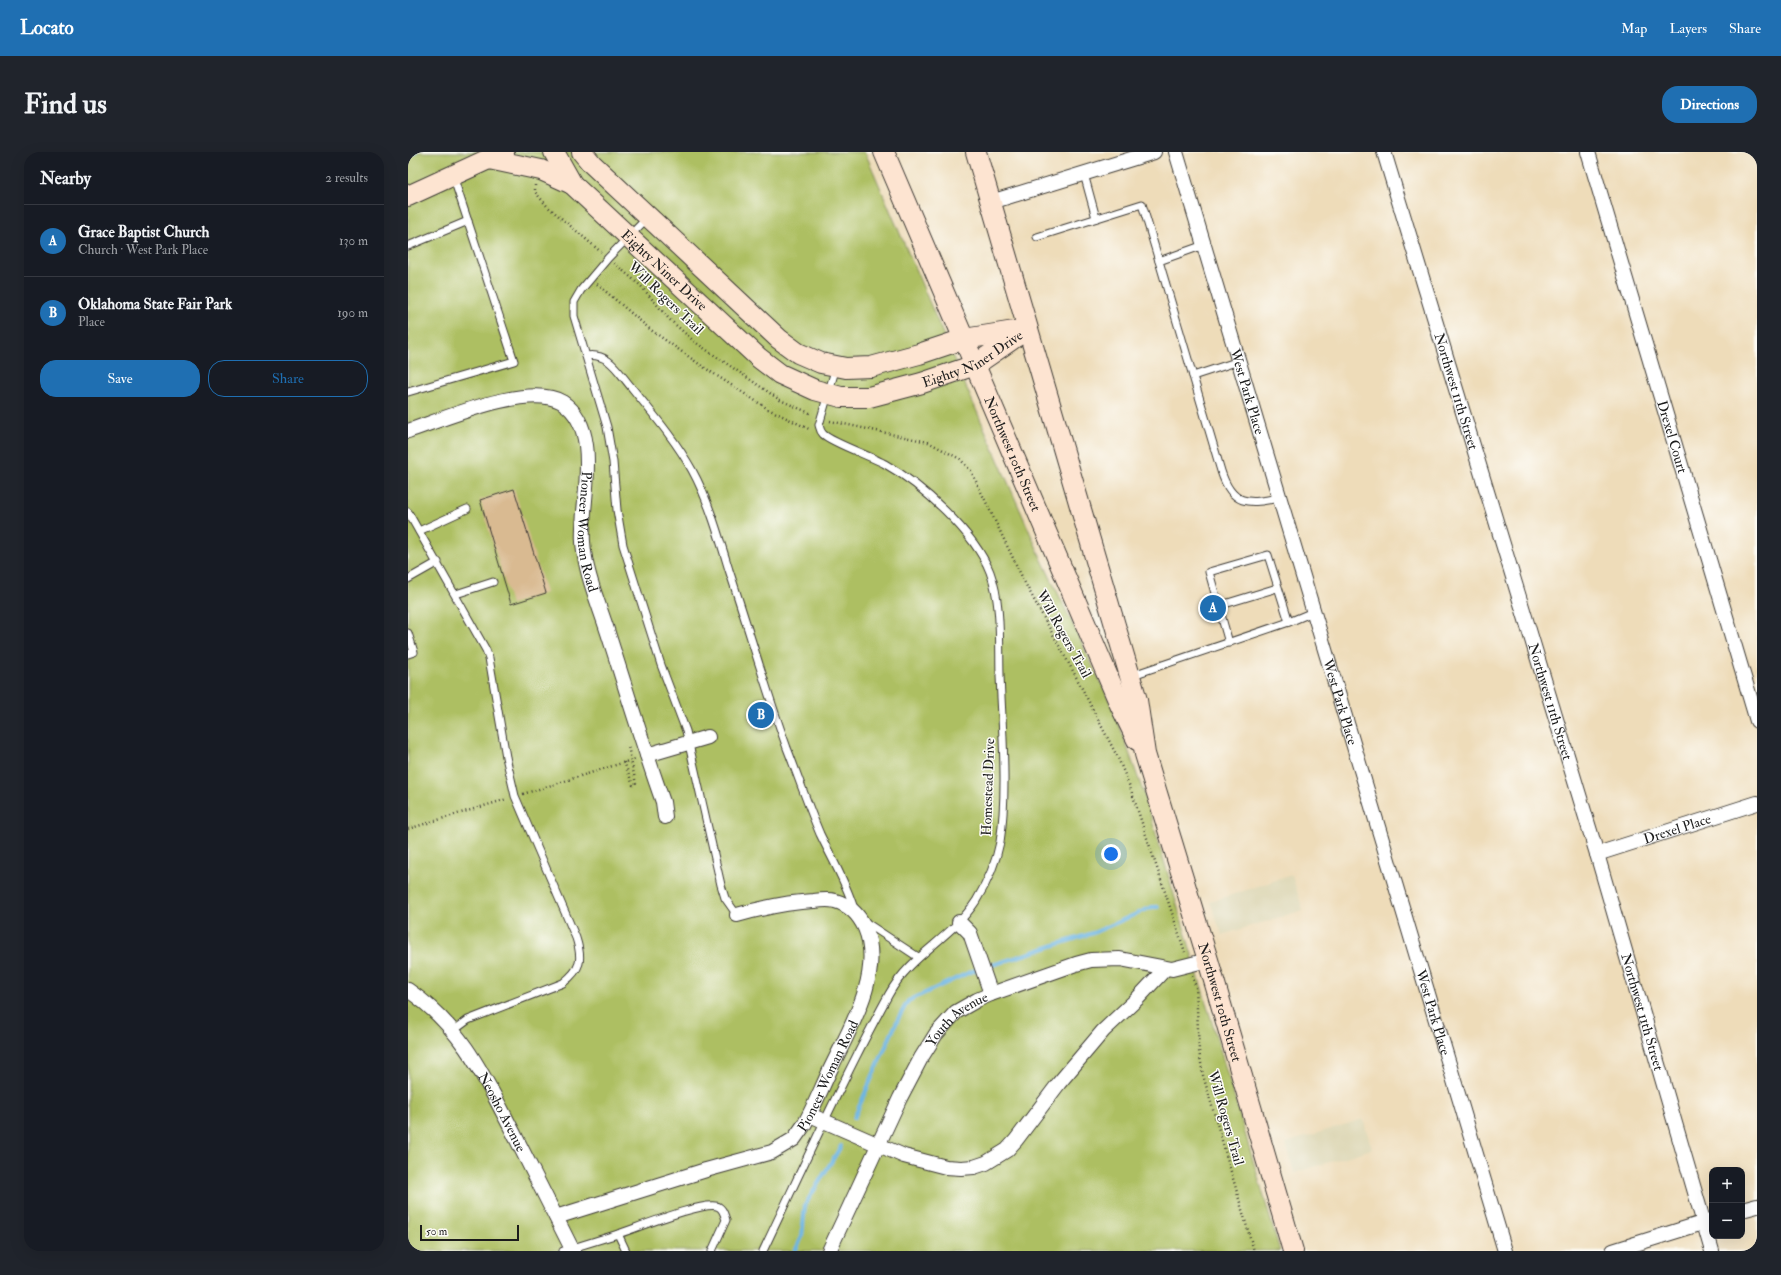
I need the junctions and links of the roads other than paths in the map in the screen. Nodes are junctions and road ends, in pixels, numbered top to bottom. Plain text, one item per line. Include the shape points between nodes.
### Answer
1 (554, 152) edge
2 (884, 152) edge
3 (976, 152) edge
4 (1154, 152) edge
5 (1176, 152) edge
6 (1384, 152) edge
7 (1588, 152) edge
8 (496, 156) edge
9 (588, 156) edge
10 (1084, 174) junction
11 (452, 176) junction
12 (572, 184) junction
13 (408, 196) edge
14 (991, 202) junction
15 (649, 217) junction
16 (1096, 218) junction
17 (468, 221) junction
18 (630, 237) junction
19 (1037, 237) dead end
20 (1204, 245) junction
21 (408, 246) edge
22 (1159, 261) junction
23 (1027, 329) junction
24 (964, 339) junction
25 (586, 356) junction
26 (1239, 361) junction
27 (975, 365) junction
28 (836, 366) junction
29 (1193, 376) junction
30 (408, 392) edge
31 (828, 395) junction
32 (408, 431) edge
33 (1280, 498) junction
34 (467, 509) dead end
35 (408, 512) edge
36 (419, 531) junction
37 (438, 562) junction
38 (408, 578) edge
39 (493, 582) dead end
40 (1277, 588) junction
41 (456, 594) junction
42 (1218, 606) junction
43 (1313, 612) junction
44 (1289, 622) junction
45 (408, 633) edge
46 (1229, 643) junction
47 (408, 654) edge
48 (1130, 676) junction
49 (1757, 721) edge
50 (708, 737) dead end
51 (690, 743) junction
52 (1145, 754) junction
53 (637, 758) junction
54 (1757, 803) edge
55 (665, 817) dead end
56 (1597, 854) junction
57 (737, 915) joint
58 (858, 915) junction
59 (960, 922) junction
60 (918, 957) junction
61 (1208, 960) junction
62 (1164, 969) junction
63 (408, 990) edge
64 (991, 994) junction
65 (453, 1031) junction
66 (810, 1115) junction
67 (824, 1121) junction
68 (878, 1145) junction
69 (1757, 1206) edge
70 (1745, 1209) edge
71 (556, 1217) junction
72 (1708, 1221) edge
73 (618, 1234) junction
74 (569, 1250) edge
75 (626, 1251) edge
76 (712, 1251) edge
77 (763, 1251) edge
78 (829, 1251) edge
79 (1293, 1251) edge
80 (1505, 1251) edge
81 (1613, 1251) edge
82 (1712, 1251) edge

1 - 12 main road, Eighty Niner Drive
2 - 24 main road, Northwest 10th Street
3 - 14 main road, Northwest 10th Street
4 - 10 street
5 - 20 street, West Park Place
6 - 56 street, Northwest 11th Street
7 - 49 street, Drexel Court
8 - 11 main road
8 - 12 main road via 541,170
9 - 15 main road, Eighty Niner Drive
10 - 14 street
10 - 16 lane
11 - 13 main road
11 - 17 lane
12 - 18 main road, Eighty Niner Drive
14 - 23 main road, Northwest 10th Street
15 - 18 lane
15 - 28 main road, Eighty Niner Drive via 778,339 798,353 821,363
16 - 19 lane
16 - 22 lane via 1142,204
17 - 21 lane
17 - 30 lane via 514,361
18 - 25 lane via 590,278 574,302 574,316
18 - 31 main road, Eighty Niner Drive via 759,358 780,374
20 - 22 lane
20 - 26 street, West Park Place
22 - 29 lane
23 - 24 main road, Eighty Niner Drive
23 - 27 main road, Eighty Niner Drive
23 - 48 main road, Northwest 10th Street
24 - 27 main road, Northwest 10th Street
24 - 28 main road, Eighty Niner Drive via 871,367
25 - 51 lane via 610,444 623,545 658,658
25 - 58 lane via 603,357 611,363 692,470 718,536 787,746 820,832
26 - 29 lane
26 - 33 street, West Park Place
27 - 31 main road, Eighty Niner Drive via 869,397
27 - 52 main road, Northwest 10th Street via 1121,707
28 - 31 lane
29 - 33 lane via 1229,491 1247,502
31 - 59 lane, Homestead Drive via 820,420 820,429 825,436 887,465 925,493 951,517 977,549 993,580 998,612 1003,750 1001,830 996,858 988,879 975,903
32 - 53 street, Pioneer Woman Road via 492,403 525,396 554,398 570,410 580,425 586,446 587,486 583,529 585,556
33 - 43 street, West Park Place
34 - 36 lane
35 - 36 lane
36 - 37 lane
37 - 38 lane
37 - 41 lane
39 - 41 lane
40 - 42 lane
40 - 42 lane via 1268,555 1209,572
40 - 44 lane
41 - 65 lane via 489,658 515,796 576,938 581,960 572,976 563,983 468,1020
42 - 46 lane
43 - 44 lane
43 - 80 street, West Park Place
44 - 46 lane
45 - 47 lane via 414,652
46 - 48 lane
48 - 52 main road, Northwest 10th Street via 1137,700
50 - 51 street
51 - 53 street
51 - 57 lane via 721,885 725,898
52 - 61 main road, Northwest 10th Street
53 - 55 street, Pioneer Woman Road via 663,802
54 - 56 street, Drexel Place
56 - 72 street, Northwest 11th Street
57 - 58 street via 790,903 823,900 834,900 848,906
58 - 60 lane
58 - 66 street, Pioneer Woman Road via 871,946 871,964 866,990
59 - 60 lane, Homestead Drive
59 - 64 street via 970,933
60 - 67 lane, Homestead Drive via 890,992
61 - 62 street, Youth Avenue via 1179,968
61 - 79 main road, Northwest 10th Street
62 - 64 street, Youth Avenue via 1120,959 1091,960
62 - 68 street via 1103,1031 1016,1140 997,1157 974,1167 946,1167 904,1156
63 - 65 street, Neosho Avenue via 431,1007
64 - 68 street, Youth Avenue via 956,1012 936,1034
65 - 71 street, Neosho Avenue via 488,1084
66 - 67 street
66 - 71 street, Pioneer Woman Road via 794,1139 772,1152
67 - 68 street
67 - 77 lane, Homestead Drive
68 - 78 street, Youth Avenue
69 - 70 street
71 - 74 street, Neosho Avenue
72 - 81 street
72 - 82 street, Northwest 11th Street
73 - 74 lane
73 - 75 lane
73 - 76 lane via 708,1205 718,1206 723,1210 726,1220

